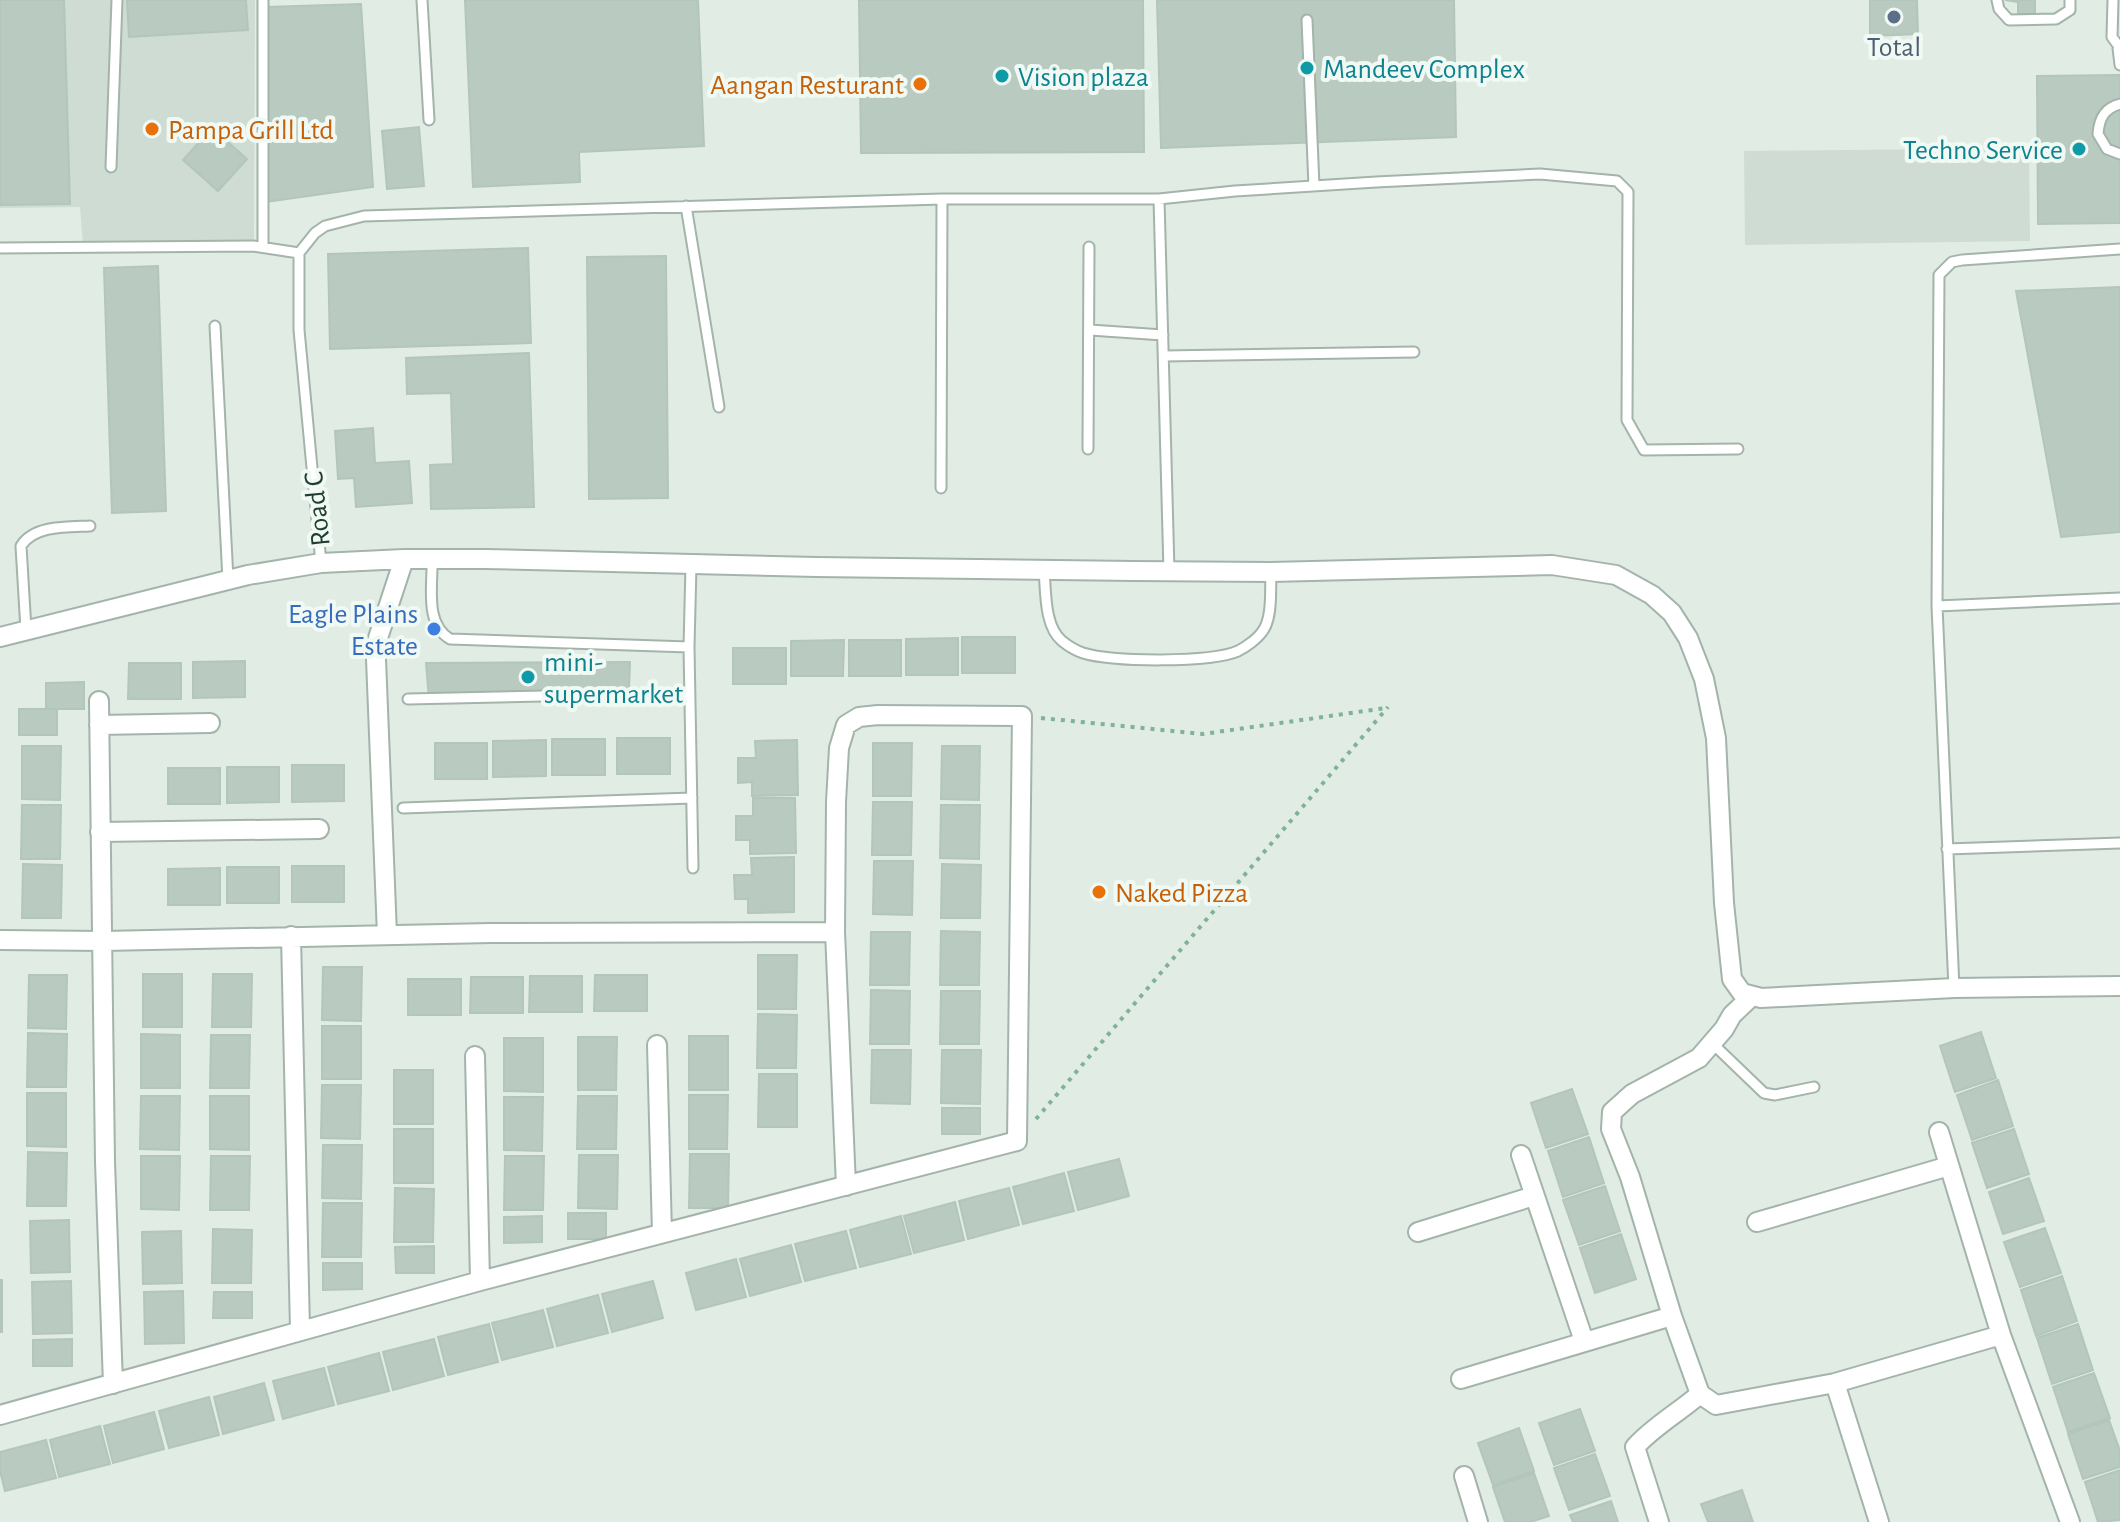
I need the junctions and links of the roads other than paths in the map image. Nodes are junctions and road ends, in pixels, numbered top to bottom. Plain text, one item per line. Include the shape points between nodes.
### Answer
1 (117, 0) edge
2 (263, 0) edge
3 (422, 0) edge
4 (1997, 0) edge
5 (2070, 0) edge
6 (2113, 0) edge
7 (1307, 20) dead end
8 (2119, 48) edge
9 (2120, 65) edge
10 (2120, 104) edge
11 (429, 120) dead end
12 (2120, 154) edge
13 (111, 167) dead end
14 (1314, 186) junction
15 (942, 199) junction
16 (1159, 199) junction
17 (686, 206) junction
18 (263, 247) junction
19 (1089, 247) dead end
20 (0, 248) edge
21 (2120, 249) edge
22 (299, 253) junction
23 (215, 326) dead end
24 (1090, 330) junction
25 (1163, 335) junction
26 (1414, 352) dead end
27 (1164, 356) junction
28 (719, 407) dead end
29 (1088, 449) dead end
30 (1738, 449) dead end
31 (941, 488) dead end
32 (90, 526) dead end
33 (404, 559) junction
34 (432, 559) junction
35 (321, 563) junction
36 (691, 565) junction
37 (1044, 570) junction
38 (1169, 571) junction
39 (1271, 572) junction
40 (228, 580) junction
41 (2120, 598) edge
42 (1937, 606) junction
43 (26, 630) junction
44 (0, 637) edge
45 (689, 647) junction
46 (690, 693) junction
47 (408, 699) dead end
48 (99, 701) dead end
49 (210, 723) dead end
50 (99, 725) junction
51 (692, 798) junction
52 (403, 808) dead end
53 (319, 829) dead end
54 (100, 832) junction
55 (2120, 843) edge
56 (1947, 849) junction
57 (693, 868) dead end
58 (835, 932) junction
59 (387, 935) junction
60 (291, 936) junction
61 (0, 940) edge
62 (104, 941) junction
63 (2120, 986) edge
64 (1954, 988) junction
65 (1751, 997) junction
66 (1711, 1042) junction
67 (657, 1045) dead end
68 (475, 1056) dead end
69 (1814, 1087) dead end
70 (1939, 1132) dead end
71 (1521, 1155) dead end
72 (1949, 1166) junction
73 (846, 1186) junction
74 (1534, 1196) junction
75 (1757, 1222) dead end
76 (1418, 1232) dead end
77 (662, 1233) junction
78 (480, 1281) junction
79 (1672, 1316) junction
80 (300, 1330) junction
81 (2001, 1335) junction
82 (1584, 1341) junction
83 (1461, 1379) dead end
84 (1835, 1383) junction
85 (113, 1384) junction
86 (1700, 1394) junction
87 (0, 1415) edge
88 (1464, 1476) dead end
89 (1478, 1522) edge
90 (1659, 1522) edge
91 (1879, 1522) edge
92 (2070, 1522) edge

1 - 13 lane
2 - 18 lane
3 - 11 lane
4 - 5 lane via 2009,20 2056,19 2070,10
6 - 8 lane via 2112,37
7 - 14 lane
8 - 9 lane
10 - 12 lane via 2101,117 2098,134 2107,149
14 - 16 lane
14 - 30 lane via 1540,174 1617,181 1628,192 1627,420 1644,450
15 - 16 lane
15 - 17 lane
15 - 31 lane
16 - 25 lane
17 - 22 lane via 364,216 325,226
17 - 28 lane
18 - 20 lane
18 - 22 lane
19 - 24 lane
21 - 42 lane via 1962,260 1939,275
22 - 35 lane, Road C via 299,330
23 - 40 lane
24 - 25 lane
24 - 29 lane
25 - 27 lane
26 - 27 lane
27 - 38 lane
32 - 43 lane via 54,528 24,541
33 - 34 street
33 - 35 street
33 - 59 street via 376,659
34 - 36 street
34 - 45 lane via 433,621 450,639
35 - 40 street, Road C
36 - 37 street
36 - 45 lane
37 - 38 street
37 - 39 lane via 1049,618 1059,639 1083,652 1167,659 1237,651 1260,636 1268,624
38 - 39 street
39 - 65 street via 1552,565 1616,575 1652,595 1688,638 1704,679 1716,738 1732,979
40 - 43 street, Road C
41 - 42 lane
42 - 56 lane
43 - 44 street, Road C
45 - 46 lane
46 - 47 lane
46 - 51 lane
48 - 50 street
49 - 50 street
50 - 54 street
51 - 52 lane
51 - 57 lane
53 - 54 street
54 - 62 street
55 - 56 lane
56 - 64 lane
58 - 59 street
58 - 73 street
58 - 73 street via 836,802 846,725 878,715 1022,716 1017,1141
59 - 60 street
60 - 62 street
60 - 80 street
61 - 62 street
62 - 85 street
63 - 64 street
64 - 65 street
65 - 66 street
66 - 69 lane via 1764,1093
66 - 79 street via 1699,1058 1632,1094 1612,1112 1611,1129
67 - 77 street
68 - 78 street
70 - 72 street
71 - 74 street
72 - 75 street
72 - 81 street
73 - 77 street
74 - 76 street
74 - 82 street
77 - 78 street
78 - 80 street
79 - 82 street
79 - 86 street
80 - 85 street
81 - 84 street
81 - 92 street
82 - 83 street
84 - 86 street via 1716,1405
84 - 91 street
85 - 87 street
86 - 90 street via 1635,1447
88 - 89 street

